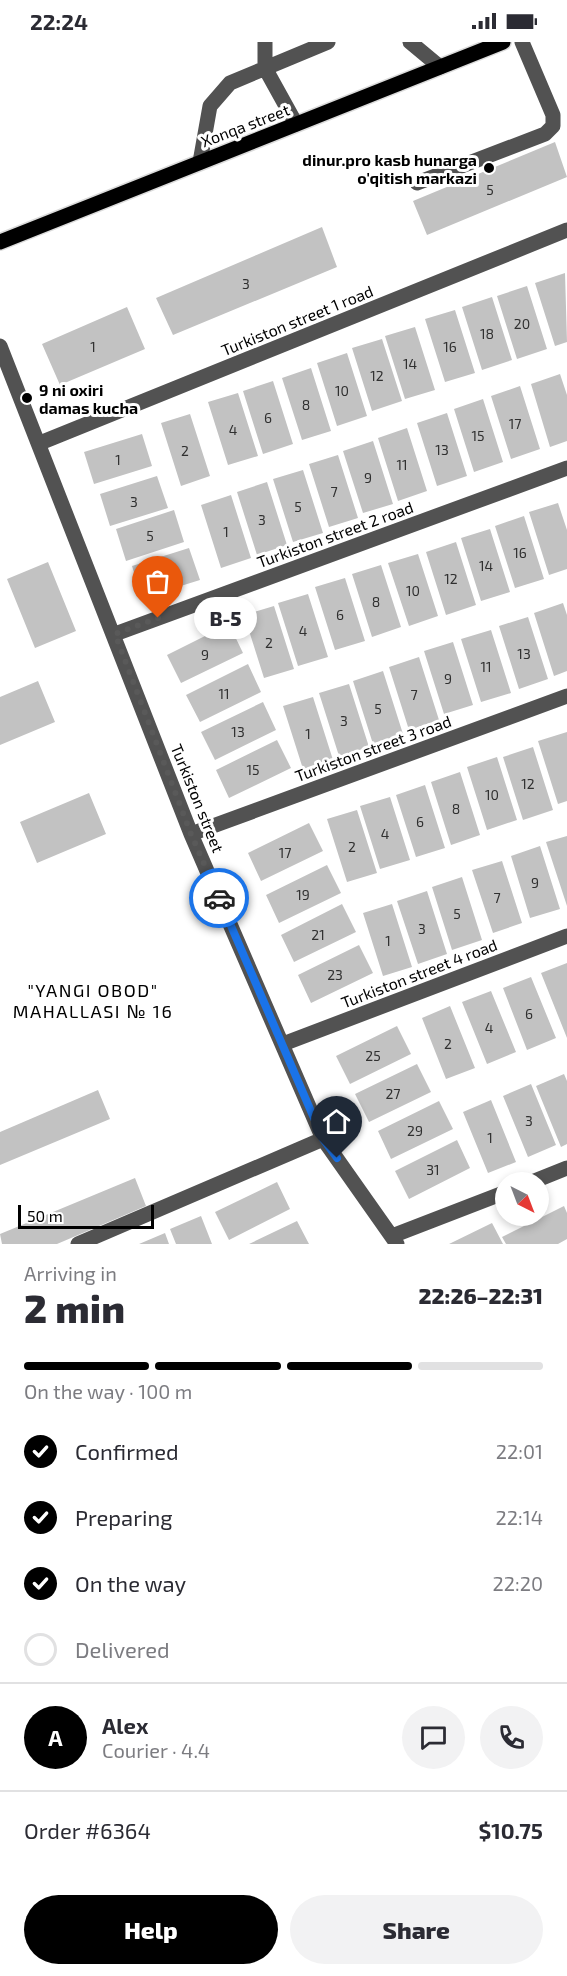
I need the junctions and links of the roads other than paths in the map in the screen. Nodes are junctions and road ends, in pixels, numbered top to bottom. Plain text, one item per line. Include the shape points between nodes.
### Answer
1 (265, 42) edge
2 (328, 42) edge
3 (410, 42) edge
4 (504, 42) edge
5 (522, 42) edge
6 (440, 67) junction
7 (265, 68) junction
8 (296, 124) junction
9 (200, 162) junction
10 (417, 183) dead end
11 (567, 230) edge
12 (0, 242) edge
13 (0, 346) edge
14 (40, 443) junction
15 (567, 468) edge
16 (115, 634) junction
17 (567, 696) edge
18 (191, 834) junction
19 (567, 936) edge
20 (283, 1044) junction
21 (323, 1139) junction
22 (567, 1168) edge
23 (549, 1175) edge
24 (495, 1197) edge
25 (394, 1240) edge
26 (78, 1244) edge

1 - 7 street
2 - 7 street
3 - 6 street
4 - 6 main road, Xonqa street
5 - 10 street via 553,115 553,126 545,134
6 - 8 main road, Xonqa street
7 - 8 street
7 - 9 street via 230,83 210,106
8 - 9 main road, Xonqa street
9 - 12 main road, Xonqa street
11 - 14 street, Turkiston street 1 road
13 - 14 street, Turkiston street
14 - 16 street, Turkiston street
15 - 16 street, Turkiston street 2 road
16 - 18 street, Turkiston street
17 - 18 street, Turkiston street 3 road
18 - 20 street, Turkiston street
19 - 20 street, Turkiston street 4 road
20 - 21 street, Turkiston street
21 - 25 street, Turkiston street
21 - 26 street
22 - 23 street
24 - 25 street

